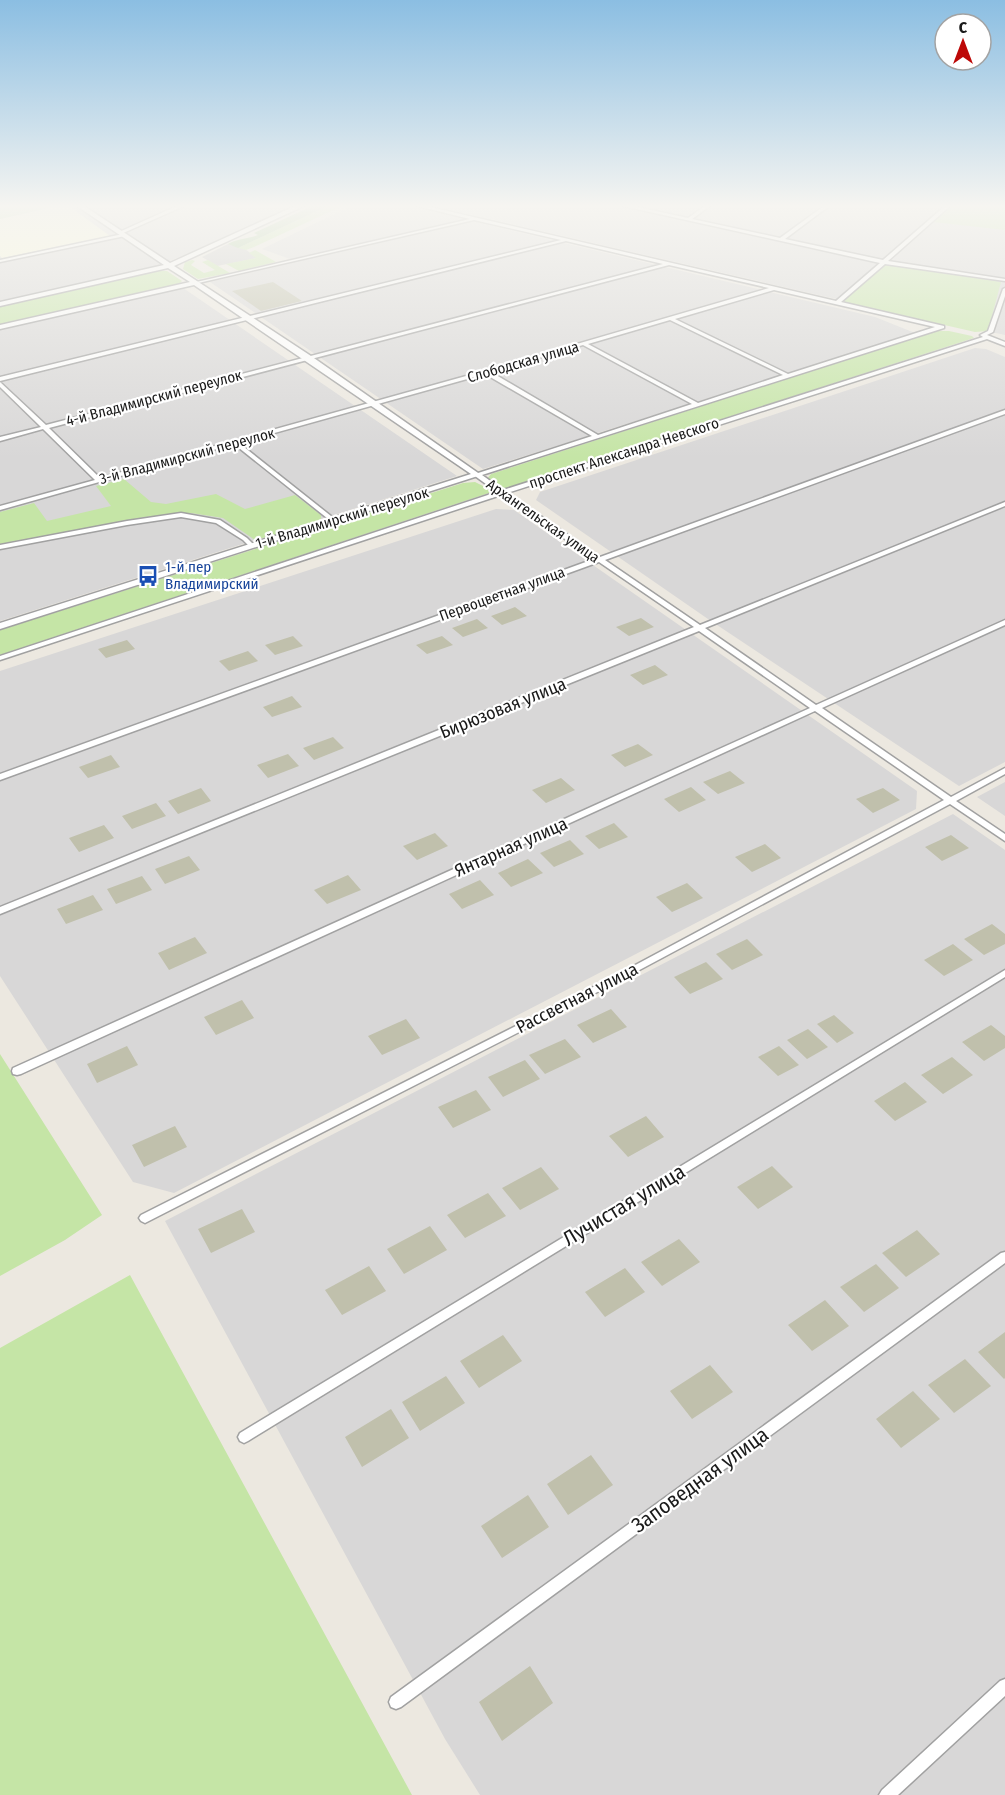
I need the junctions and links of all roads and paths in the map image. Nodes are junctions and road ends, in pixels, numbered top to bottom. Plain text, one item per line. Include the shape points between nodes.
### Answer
1 (1005, 289) edge
2 (63, 290) edge
3 (164, 290) edge
4 (205, 290) edge
5 (367, 290) edge
6 (569, 290) edge
7 (768, 290) edge
8 (782, 290) edge
9 (852, 290) edge
10 (838, 302) junction
11 (0, 304) edge
12 (250, 319) junction
13 (672, 319) junction
14 (0, 327) edge
15 (987, 337) junction
16 (584, 344) junction
17 (1005, 344) edge
18 (308, 358) junction
19 (486, 372) junction
20 (789, 376) junction
21 (0, 381) edge
22 (374, 404) junction
23 (696, 404) junction
24 (1005, 412) edge
25 (45, 427) junction
26 (596, 436) junction
27 (0, 439) edge
28 (236, 443) junction
29 (477, 475) junction
30 (99, 480) junction
31 (500, 493) junction
32 (1005, 504) edge
33 (0, 508) edge
34 (334, 521) junction
35 (252, 546) junction
36 (0, 547) edge
37 (597, 560) junction
38 (1005, 622) edge
39 (0, 626) edge
40 (699, 628) junction
41 (0, 658) edge
42 (816, 708) junction
43 (1005, 771) edge
44 (0, 777) edge
45 (950, 800) junction
46 (1005, 838) edge
47 (0, 911) edge
48 (1005, 973) edge
49 (17, 1071) dead end
50 (145, 1218) dead end
51 (1005, 1257) edge
52 (244, 1437) dead end
53 (1005, 1686) edge
54 (396, 1702) dead end
55 (887, 1795) edge

1 - 15 street via 990,332 983,335
2 - 11 street
3 - 14 street
4 - 12 street, Архангельская улица
5 - 12 street
6 - 18 street, 4-й Владимирский переулок
7 - 13 street, Слободская улица
8 - 10 street
9 - 10 street
10 - 20 street, проспект Александра Невского via 942,327
12 - 18 street, Архангельская улица
12 - 21 street
13 - 16 street, Слободская улица
13 - 20 street
15 - 17 street
15 - 31 street, проспект Александра Невского
16 - 19 street, Слободская улица
16 - 23 street
18 - 22 street, Архангельская улица
18 - 25 street, 4-й Владимирский переулок
19 - 22 street, Слободская улица
19 - 26 street
20 - 23 street, проспект Александра Невского
21 - 25 street
22 - 28 street, 3-й Владимирский переулок
22 - 29 street, Архангельская улица
23 - 26 street, проспект Александра Невского
24 - 37 street, Первоцветная улица
25 - 27 street, 4-й Владимирский переулок
25 - 30 street
26 - 29 street, проспект Александра Невского
28 - 30 street, 3-й Владимирский переулок
28 - 34 street
29 - 31 street, Архангельская улица
29 - 34 street, 1-й Владимирский переулок
30 - 33 street, 3-й Владимирский переулок
31 - 37 street, Архангельская улица
31 - 41 street, проспект Александра Невского
32 - 40 street, Бирюзовая улица
34 - 35 street, 1-й Владимирский переулок
35 - 36 street via 218,521 181,515
35 - 39 street, 1-й Владимирский переулок
37 - 40 street, Архангельская улица
37 - 44 street, Первоцветная улица
38 - 42 street, Янтарная улица
40 - 42 street, Архангельская улица
40 - 47 street, Бирюзовая улица
42 - 45 street, Архангельская улица
42 - 49 street, Янтарная улица
43 - 45 street, Рассветная улица
45 - 46 street, Архангельская улица
45 - 50 street, Рассветная улица via 614,980
48 - 52 street, Лучистая улица
51 - 54 street, Заповедная улица
53 - 55 street

